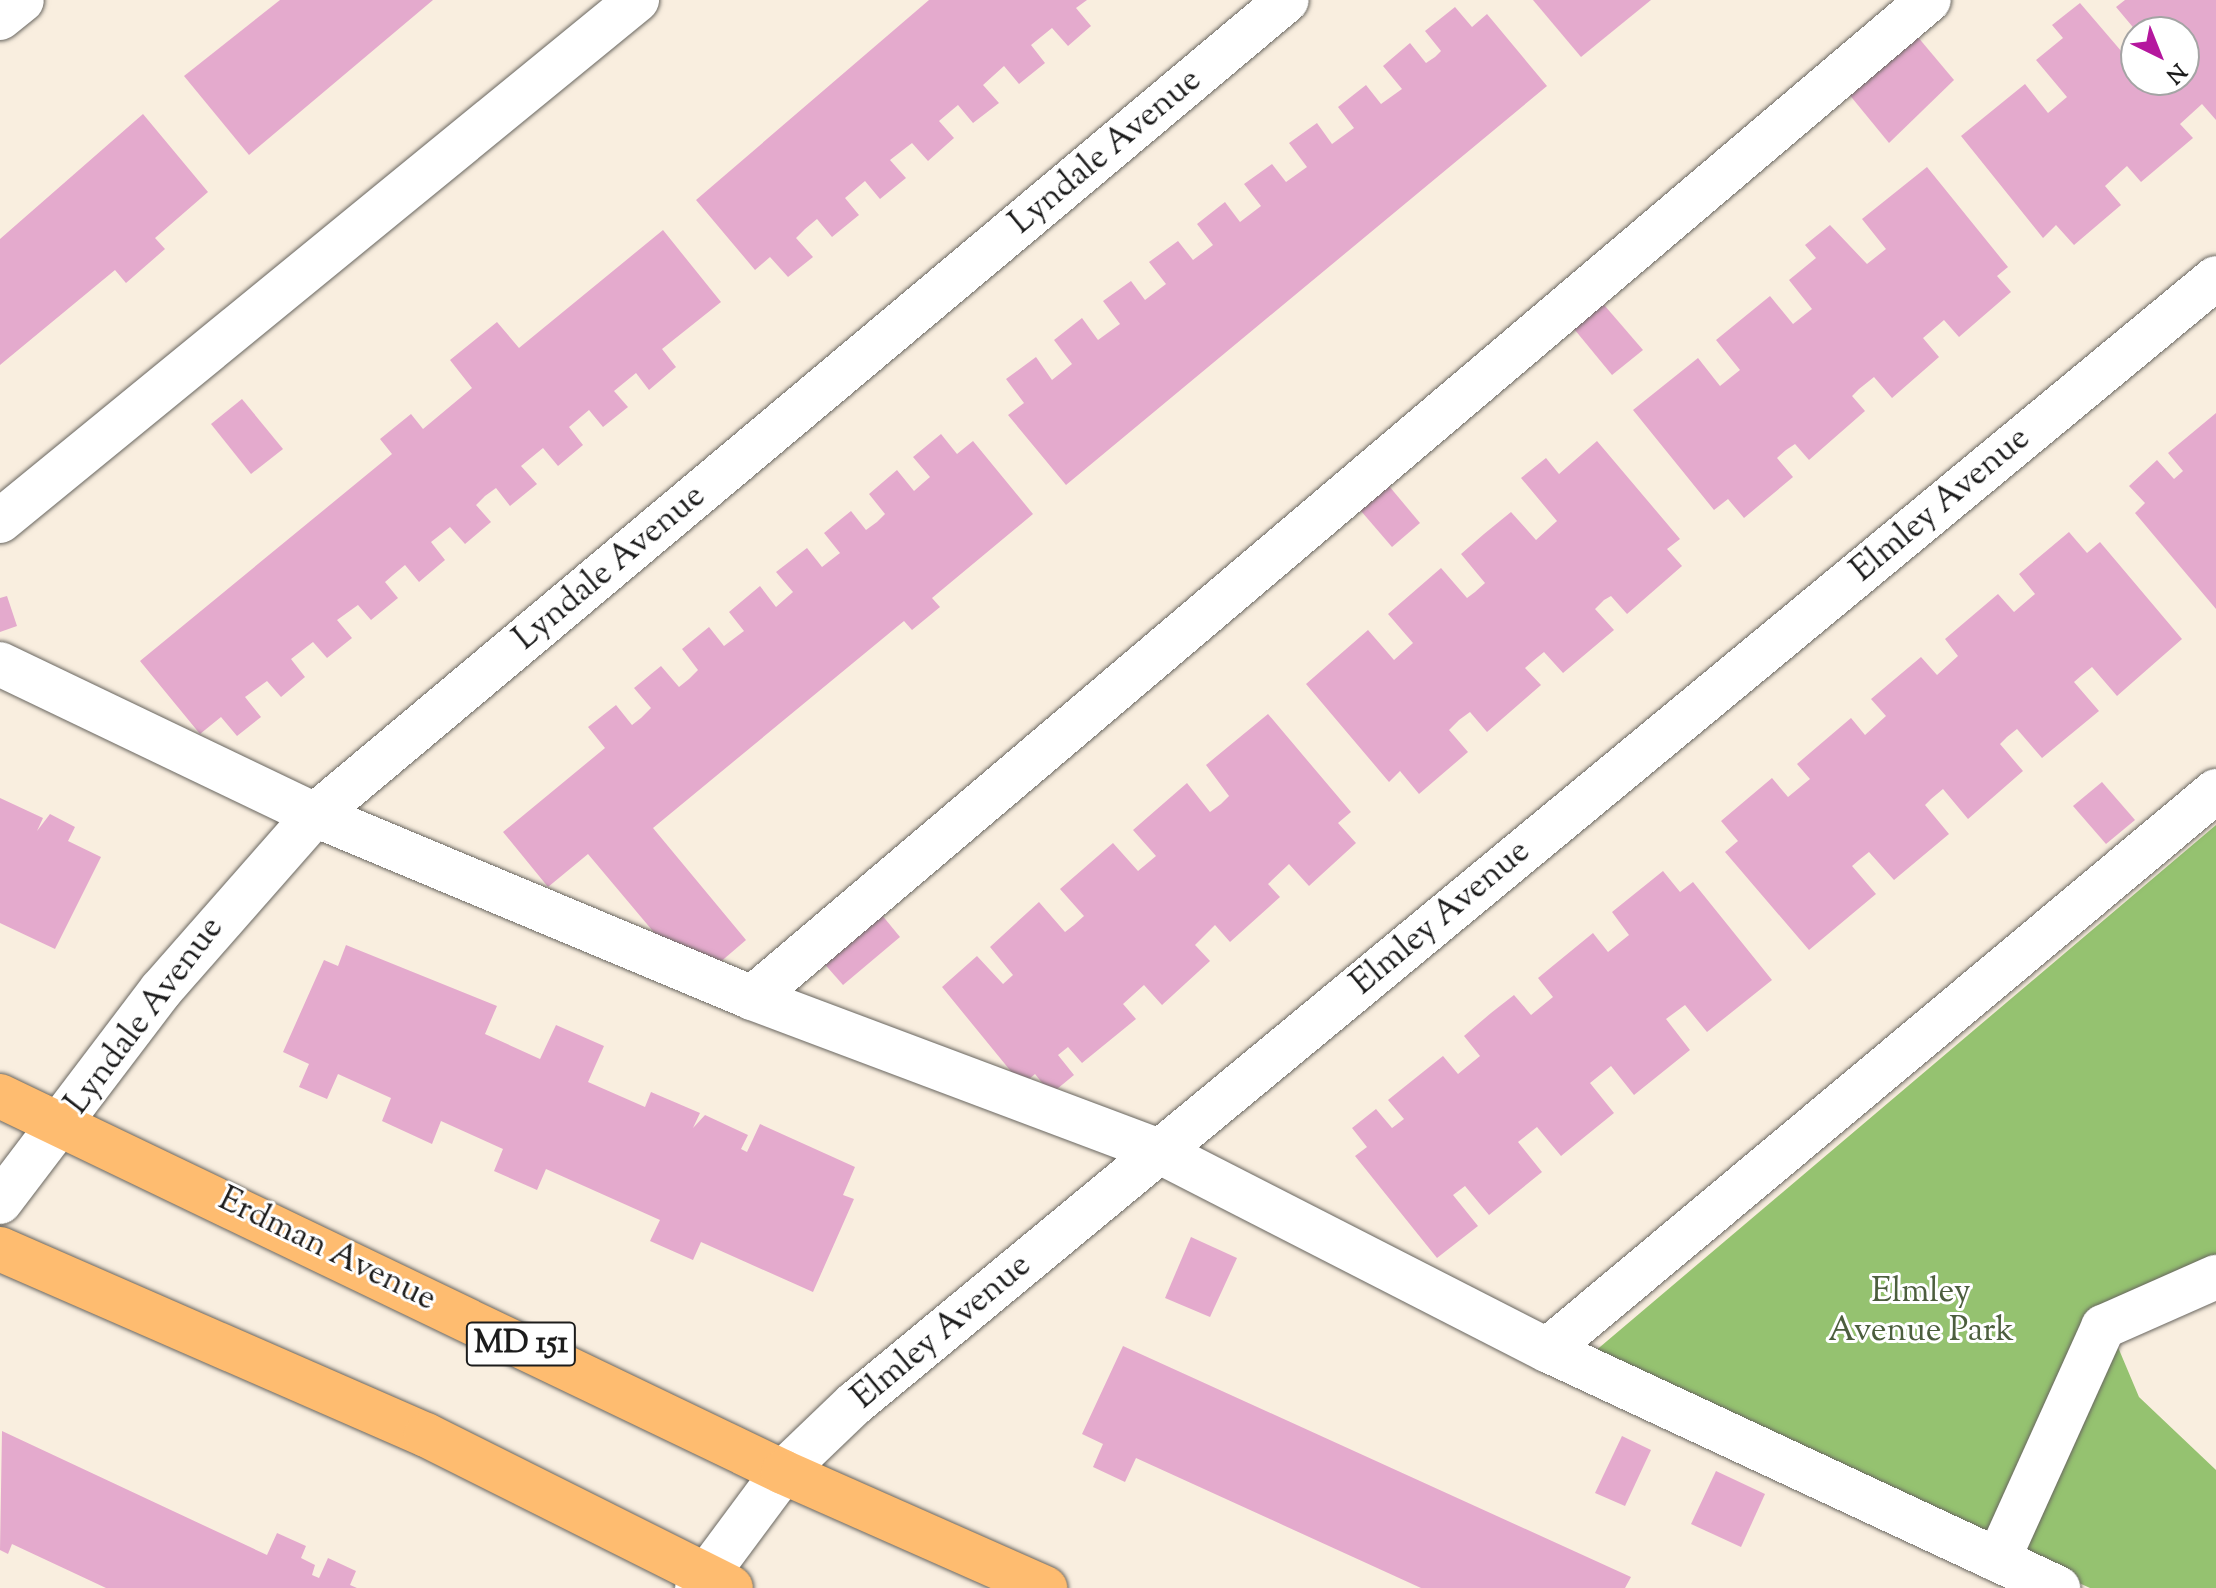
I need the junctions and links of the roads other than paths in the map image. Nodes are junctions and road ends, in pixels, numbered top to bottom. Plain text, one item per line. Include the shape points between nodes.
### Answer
1 (22, 0) edge
2 (637, 0) edge
3 (1287, 0) edge
4 (1929, 0) edge
5 (0, 18) edge
6 (2216, 278) edge
7 (0, 521) edge
8 (0, 664) edge
9 (2216, 791) edge
10 (315, 815) junction
11 (752, 998) junction
12 (0, 1096) edge
13 (64, 1122) junction
14 (1158, 1151) junction
15 (0, 1202) edge
16 (0, 1249) edge
17 (2216, 1277) edge
18 (1547, 1350) junction
19 (783, 1472) junction
20 (1998, 1560) junction
21 (711, 1584) edge
22 (1045, 1588) edge
23 (2058, 1588) edge

1 - 5 street
2 - 7 street
3 - 10 street, Lyndale Avenue
4 - 11 street
6 - 14 street, Elmley Avenue
8 - 10 street
9 - 18 street
10 - 11 street
10 - 13 street, Lyndale Avenue via 161,990
11 - 14 street
12 - 13 main road, Erdman Avenue / MD 151
13 - 15 street, Lyndale Avenue
13 - 19 main road, Erdman Avenue / MD 151
14 - 18 street
14 - 19 street, Elmley Avenue
16 - 21 main road via 426,1435
17 - 20 street via 2103,1327
18 - 20 street
19 - 21 street, Elmley Avenue
19 - 22 main road, Erdman Avenue / MD 151
20 - 23 street

